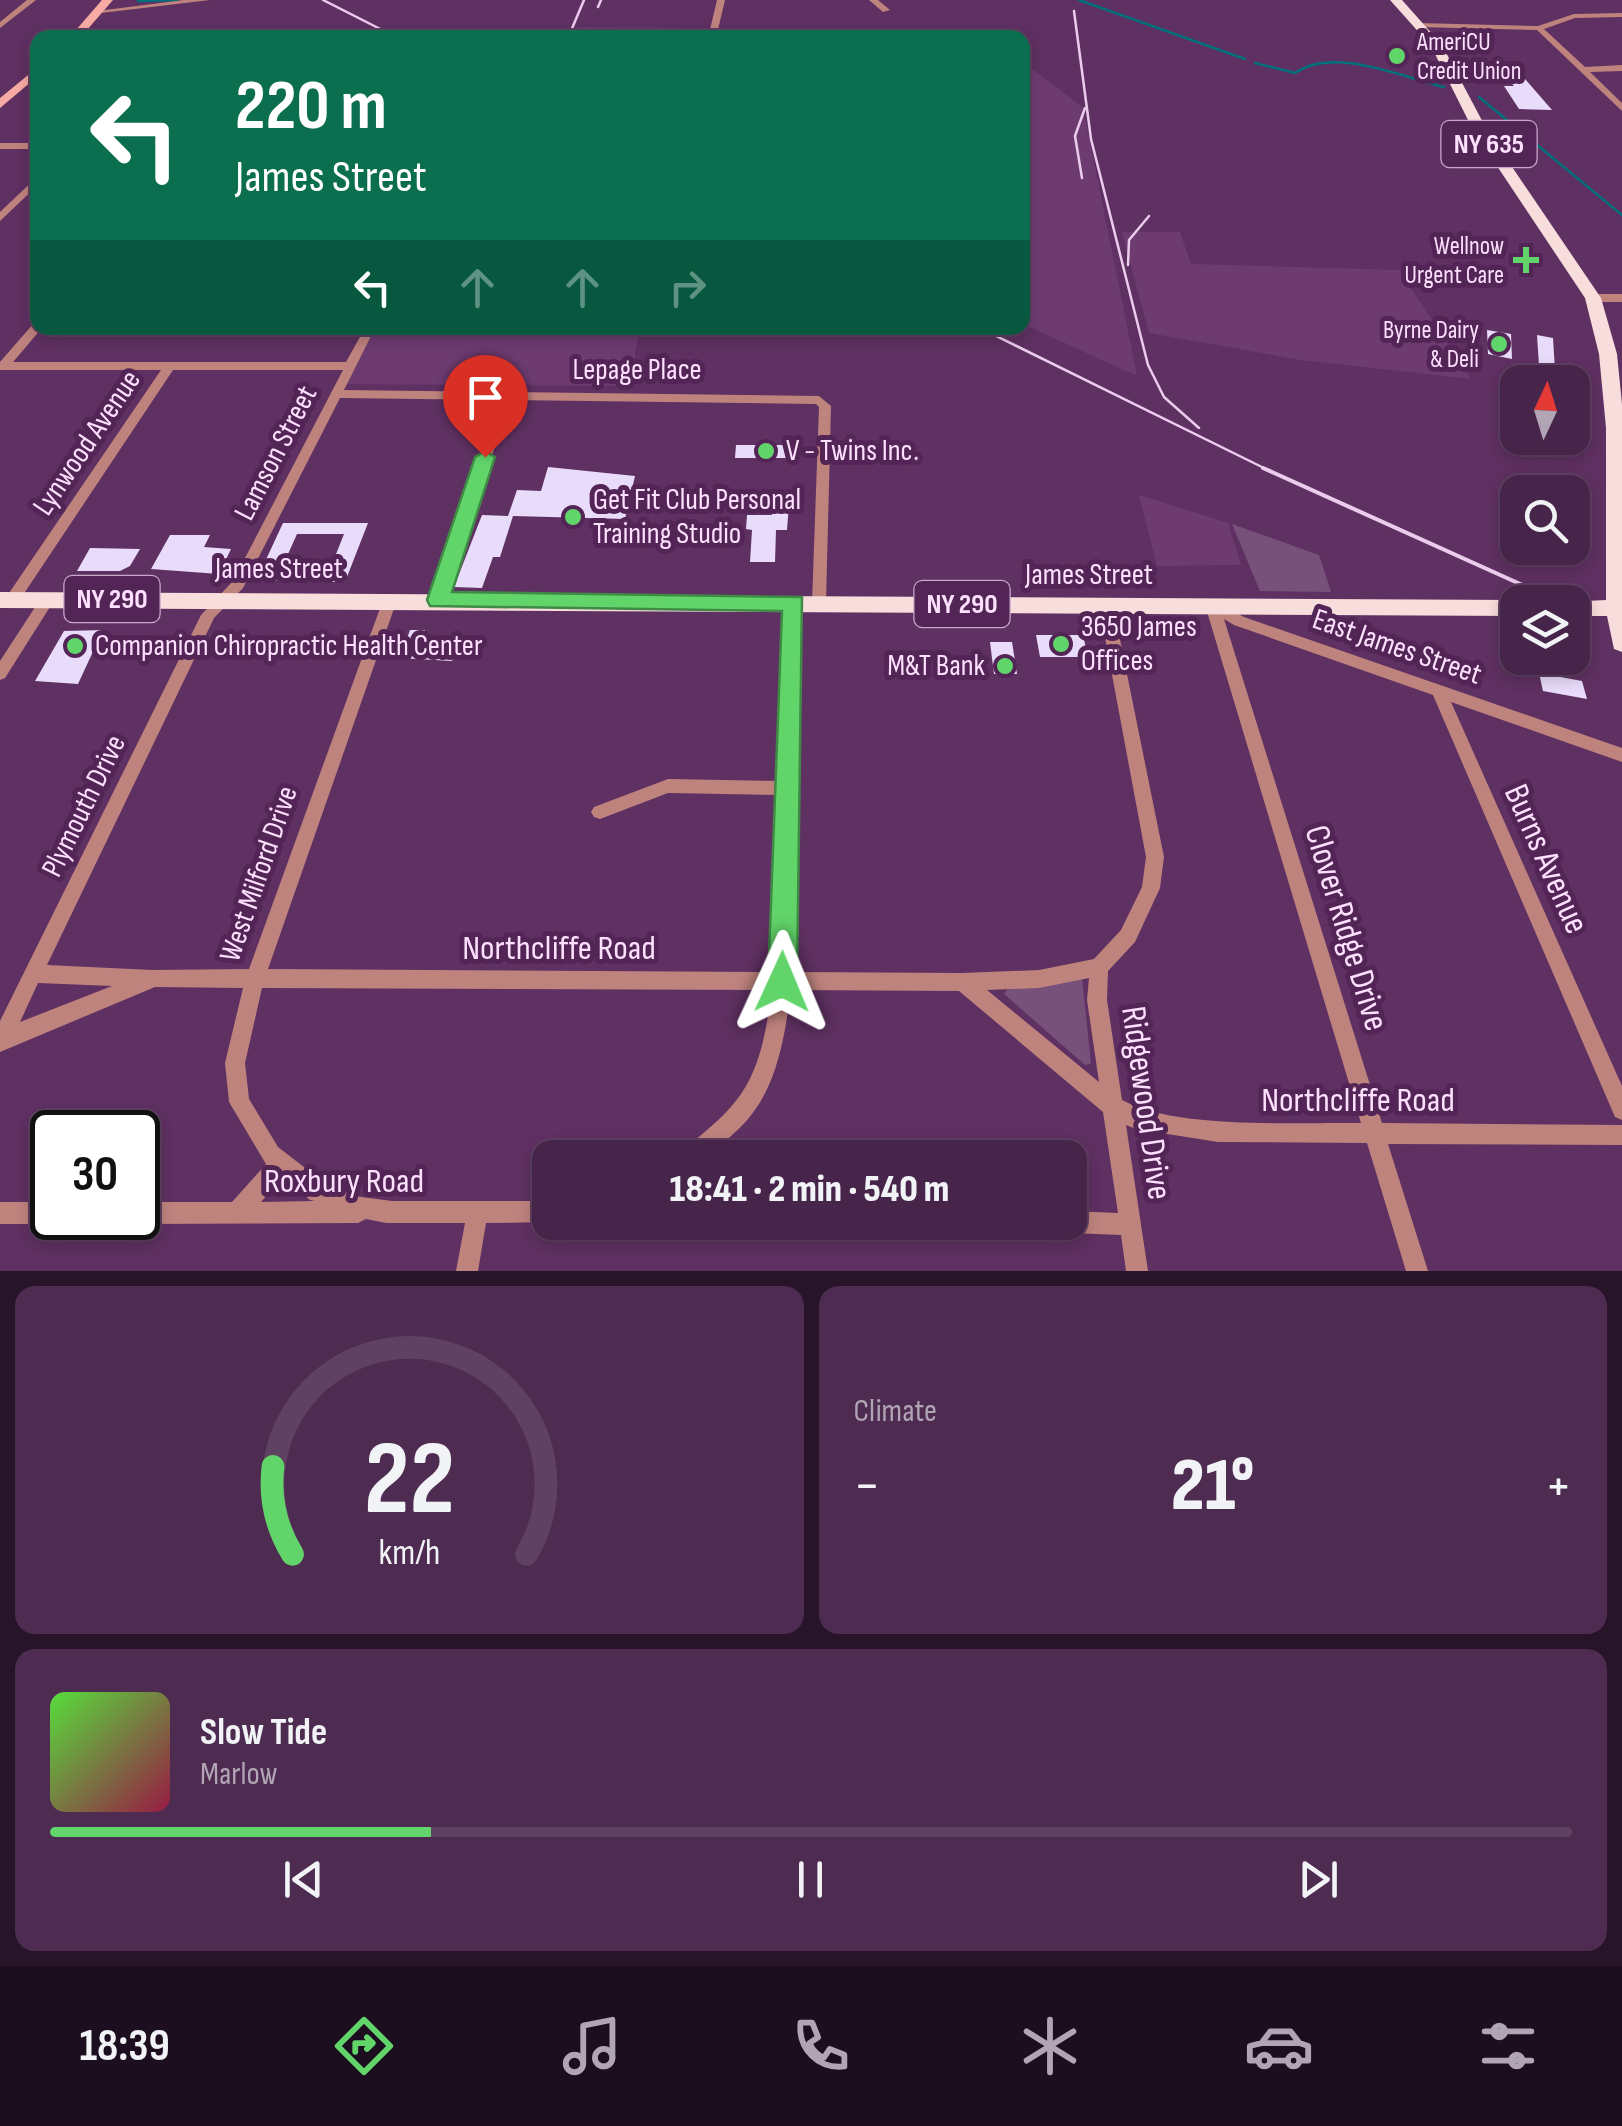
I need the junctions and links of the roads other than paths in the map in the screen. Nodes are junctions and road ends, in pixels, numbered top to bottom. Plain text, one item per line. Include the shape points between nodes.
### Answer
1 (32, 0) edge
2 (108, 0) edge
3 (206, 0) edge
4 (721, 0) edge
5 (873, 0) edge
6 (1396, 0) edge
7 (886, 10) dead end
8 (100, 11) junction
9 (1620, 17) edge
10 (1418, 25) junction
11 (0, 26) edge
12 (1539, 28) junction
13 (82, 30) edge
14 (714, 30) edge
15 (1587, 70) junction
16 (1622, 70) edge
17 (30, 77) edge
18 (0, 104) edge
19 (1622, 108) edge
20 (0, 146) edge
21 (30, 146) edge
22 (30, 187) edge
23 (0, 218) edge
24 (1593, 298) junction
25 (1622, 298) edge
26 (30, 334) edge
27 (366, 335) edge
28 (170, 365) junction
29 (2, 366) edge
30 (349, 366) junction
31 (334, 394) junction
32 (506, 394) junction
33 (224, 599) junction
34 (6, 600) edge
35 (48, 600) junction
36 (390, 600) junction
37 (438, 600) junction
38 (794, 603) junction
39 (819, 603) junction
40 (1106, 605) junction
41 (1212, 605) junction
42 (1500, 608) edge
43 (1590, 608) edge
44 (1620, 608) edge
45 (1622, 643) edge
46 (0, 674) edge
47 (1438, 689) junction
48 (1622, 756) edge
49 (787, 788) junction
50 (600, 812) dead end
51 (1099, 967) junction
52 (32, 974) junction
53 (155, 978) junction
54 (255, 979) junction
55 (782, 982) junction
56 (962, 982) junction
57 (0, 1040) edge
58 (1111, 1105) junction
59 (1622, 1110) edge
60 (1376, 1134) junction
61 (1622, 1135) edge
62 (710, 1140) edge
63 (282, 1162) junction
64 (392, 1212) junction
65 (532, 1212) edge
66 (0, 1213) edge
67 (30, 1213) edge
68 (160, 1213) edge
69 (235, 1214) junction
70 (478, 1214) junction
71 (1087, 1223) edge
72 (1130, 1224) junction
73 (467, 1271) edge
74 (1138, 1271) edge
75 (1417, 1271) edge

1 - 11 street
2 - 8 main road
3 - 8 street
4 - 14 street
5 - 7 street
6 - 10 main road, NY 635
8 - 13 main road
9 - 12 street via 1563,18
10 - 12 street
10 - 24 main road, NY 635
12 - 15 street
15 - 16 street
15 - 19 street
17 - 18 main road
20 - 21 street
22 - 23 street
24 - 25 street
24 - 44 main road, NY 635 via 1608,354 1615,428
26 - 29 street
27 - 30 street, Lamson Street
28 - 29 street
28 - 30 street
28 - 34 street, Lynwood Avenue
30 - 31 street, Lamson Street
31 - 32 street, Lepage Place
31 - 33 street, Lamson Street via 238,584
32 - 37 street
32 - 39 street, Lepage Place via 819,400 827,439
33 - 35 main road, James Street / NY 290
33 - 36 main road, James Street / NY 290
33 - 52 street, Plymouth Drive via 208,615
34 - 35 main road, James Street / NY 290
35 - 46 street
36 - 37 main road, James Street / NY 290
36 - 54 street, West Milford Drive
37 - 38 main road, James Street / NY 290
38 - 39 main road, James Street / NY 290
38 - 49 street
39 - 40 main road, James Street / NY 290
40 - 41 main road, James Street / NY 290
40 - 51 street, Ridgewood Drive via 1155,857 1151,888 1128,936
41 - 42 main road, James Street / NY 290
41 - 47 street, East James Street via 1238,621
41 - 60 street, Clover Ridge Drive
43 - 44 main road
44 - 45 main road, NY 635
47 - 48 street, East James Street
47 - 59 street, Burns Avenue
49 - 50 street via 668,786
49 - 55 street
51 - 56 street, Northcliffe Road via 1039,979
51 - 58 street, Ridgewood Drive via 1098,1016
52 - 53 street, Northcliffe Road
52 - 57 street, Plymouth Drive
53 - 54 street, Northcliffe Road
53 - 57 street, Northcliffe Road
54 - 55 street, Northcliffe Road
54 - 63 street, West Milford Drive via 235,1063 238,1102
55 - 56 street, Northcliffe Road
55 - 62 street via 757,1088
56 - 58 street, Northcliffe Road
58 - 60 street, Northcliffe Road via 1136,1119 1218,1132
58 - 72 street, Ridgewood Drive
60 - 61 street, Northcliffe Road
60 - 75 street, Clover Ridge Drive
63 - 64 street, West Milford Drive via 318,1192 354,1207
63 - 69 street
64 - 69 street, Roxbury Road
64 - 70 street, Roxbury Road
65 - 70 street, Roxbury Road
66 - 67 street
68 - 69 street, Roxbury Road
70 - 73 street
71 - 72 street
72 - 74 street, Ridgewood Drive

